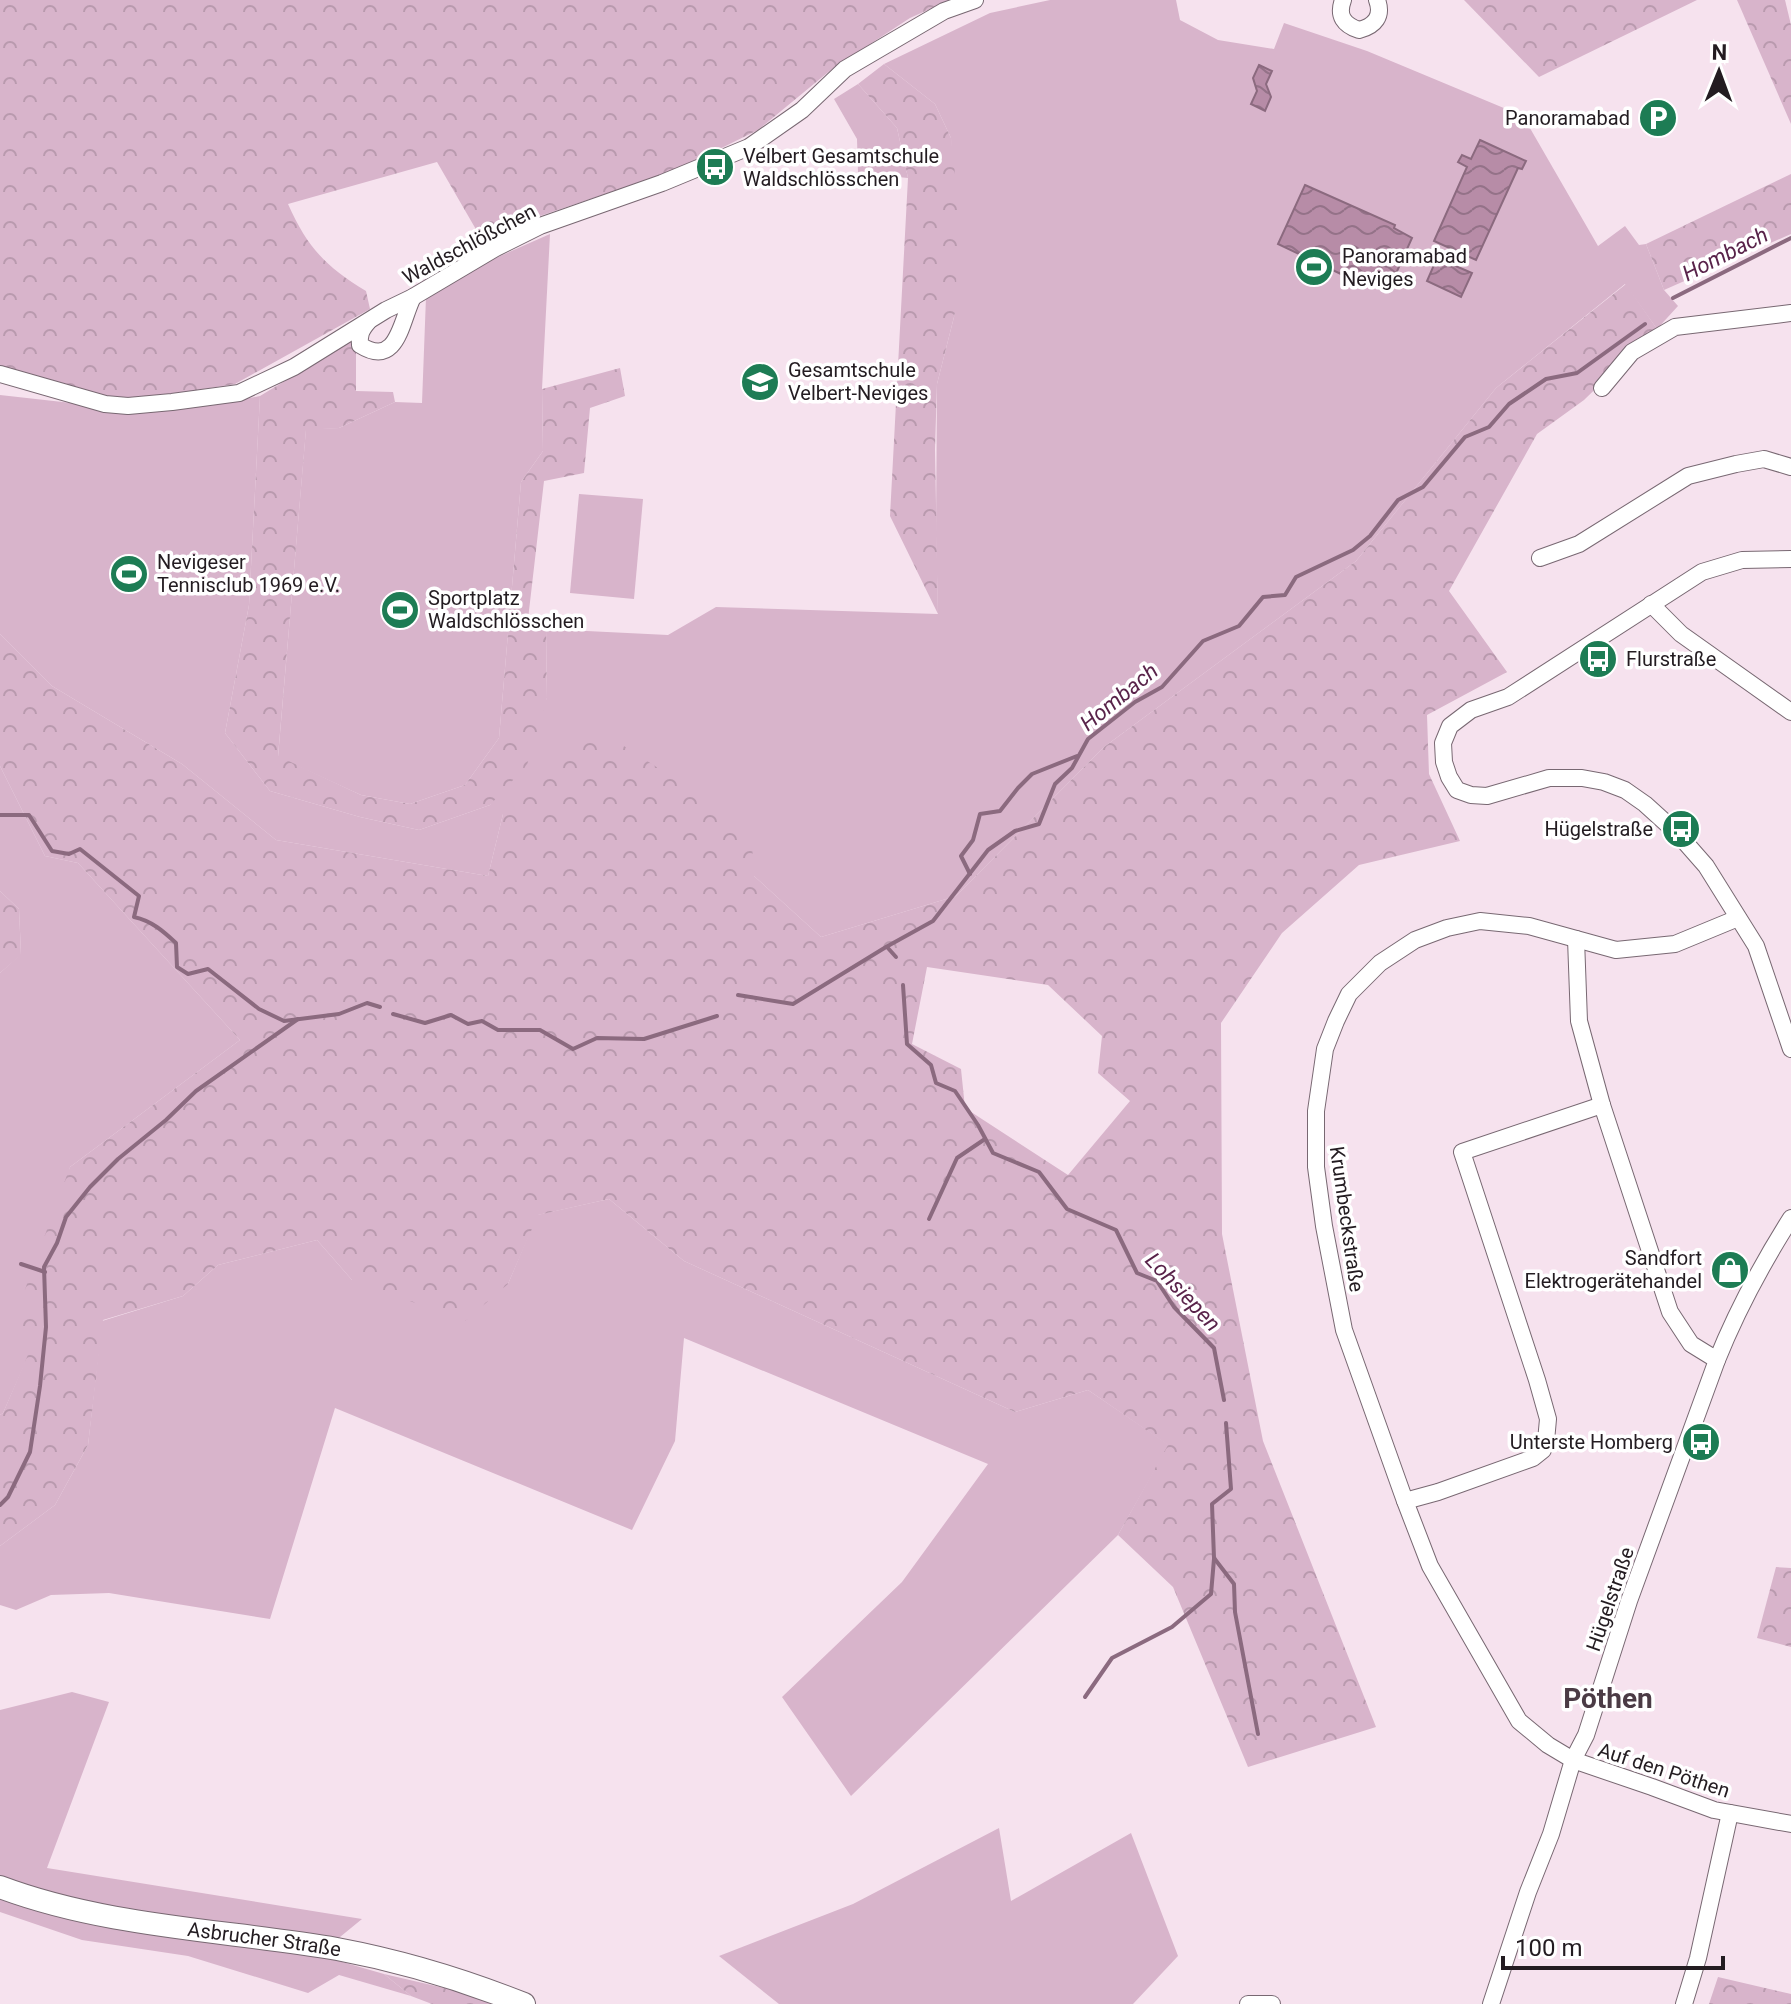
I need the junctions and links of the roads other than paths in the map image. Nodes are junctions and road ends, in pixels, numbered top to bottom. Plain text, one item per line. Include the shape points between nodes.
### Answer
1 (975, 0) edge
2 (1343, 0) edge
3 (1377, 0) edge
4 (413, 297) junction
5 (1791, 313) edge
6 (369, 320) junction
7 (0, 374) edge
8 (1602, 388) dead end
9 (1791, 467) edge
10 (1540, 558) dead end
11 (1791, 559) edge
12 (1651, 604) junction
13 (1791, 712) edge
14 (1738, 918) junction
15 (1576, 939) junction
16 (1791, 1049) edge
17 (1602, 1105) junction
18 (1791, 1218) edge
19 (1717, 1360) junction
20 (1405, 1501) junction
21 (1573, 1760) junction
22 (1730, 1813) junction
23 (1791, 1824) edge
24 (0, 1887) edge
25 (524, 2004) edge
26 (1248, 2004) edge
27 (1272, 2004) edge
28 (1491, 2004) edge
29 (1684, 2004) edge

1 - 4 street, Waldschlößchen via 944,11 845,69 802,110 749,147 540,226
2 - 3 street via 1341,17 1359,30 1378,18
4 - 6 street, Waldschlößchen
4 - 6 street via 399,337 385,350 360,345
5 - 8 street via 1675,327 1632,352
6 - 7 street, Waldschlößchen via 294,367 226,395 105,404
9 - 10 street via 1764,459 1688,476 1579,544
11 - 12 street via 1742,560 1702,572
12 - 13 street via 1681,634
12 - 14 street via 1533,682 1471,710 1450,726 1443,743 1444,762 1457,790 1471,795 1487,796 1549,778 1582,778 1625,790 1677,833 1706,866
14 - 15 street, Krumbeckstraße via 1675,944 1616,950
14 - 16 street via 1756,946
15 - 17 street via 1579,1021
15 - 20 street, Krumbeckstraße via 1529,926 1480,921 1415,940 1380,963 1349,994 1325,1049 1316,1111 1324,1226 1344,1330
17 - 19 street via 1670,1312 1691,1344
17 - 20 street via 1462,1152 1537,1380 1548,1419 1546,1441 1533,1458
18 - 19 street, Hügelstraße via 1760,1267
19 - 21 street, Hügelstraße
20 - 21 street, Krumbeckstraße via 1430,1566 1519,1721
21 - 22 street, Auf den Pöthen
21 - 28 street, Hügelstraße
22 - 23 street, Auf den Pöthen
22 - 29 street
24 - 25 main road, Asbrucher Straße via 101,1914 382,1958
26 - 27 street

